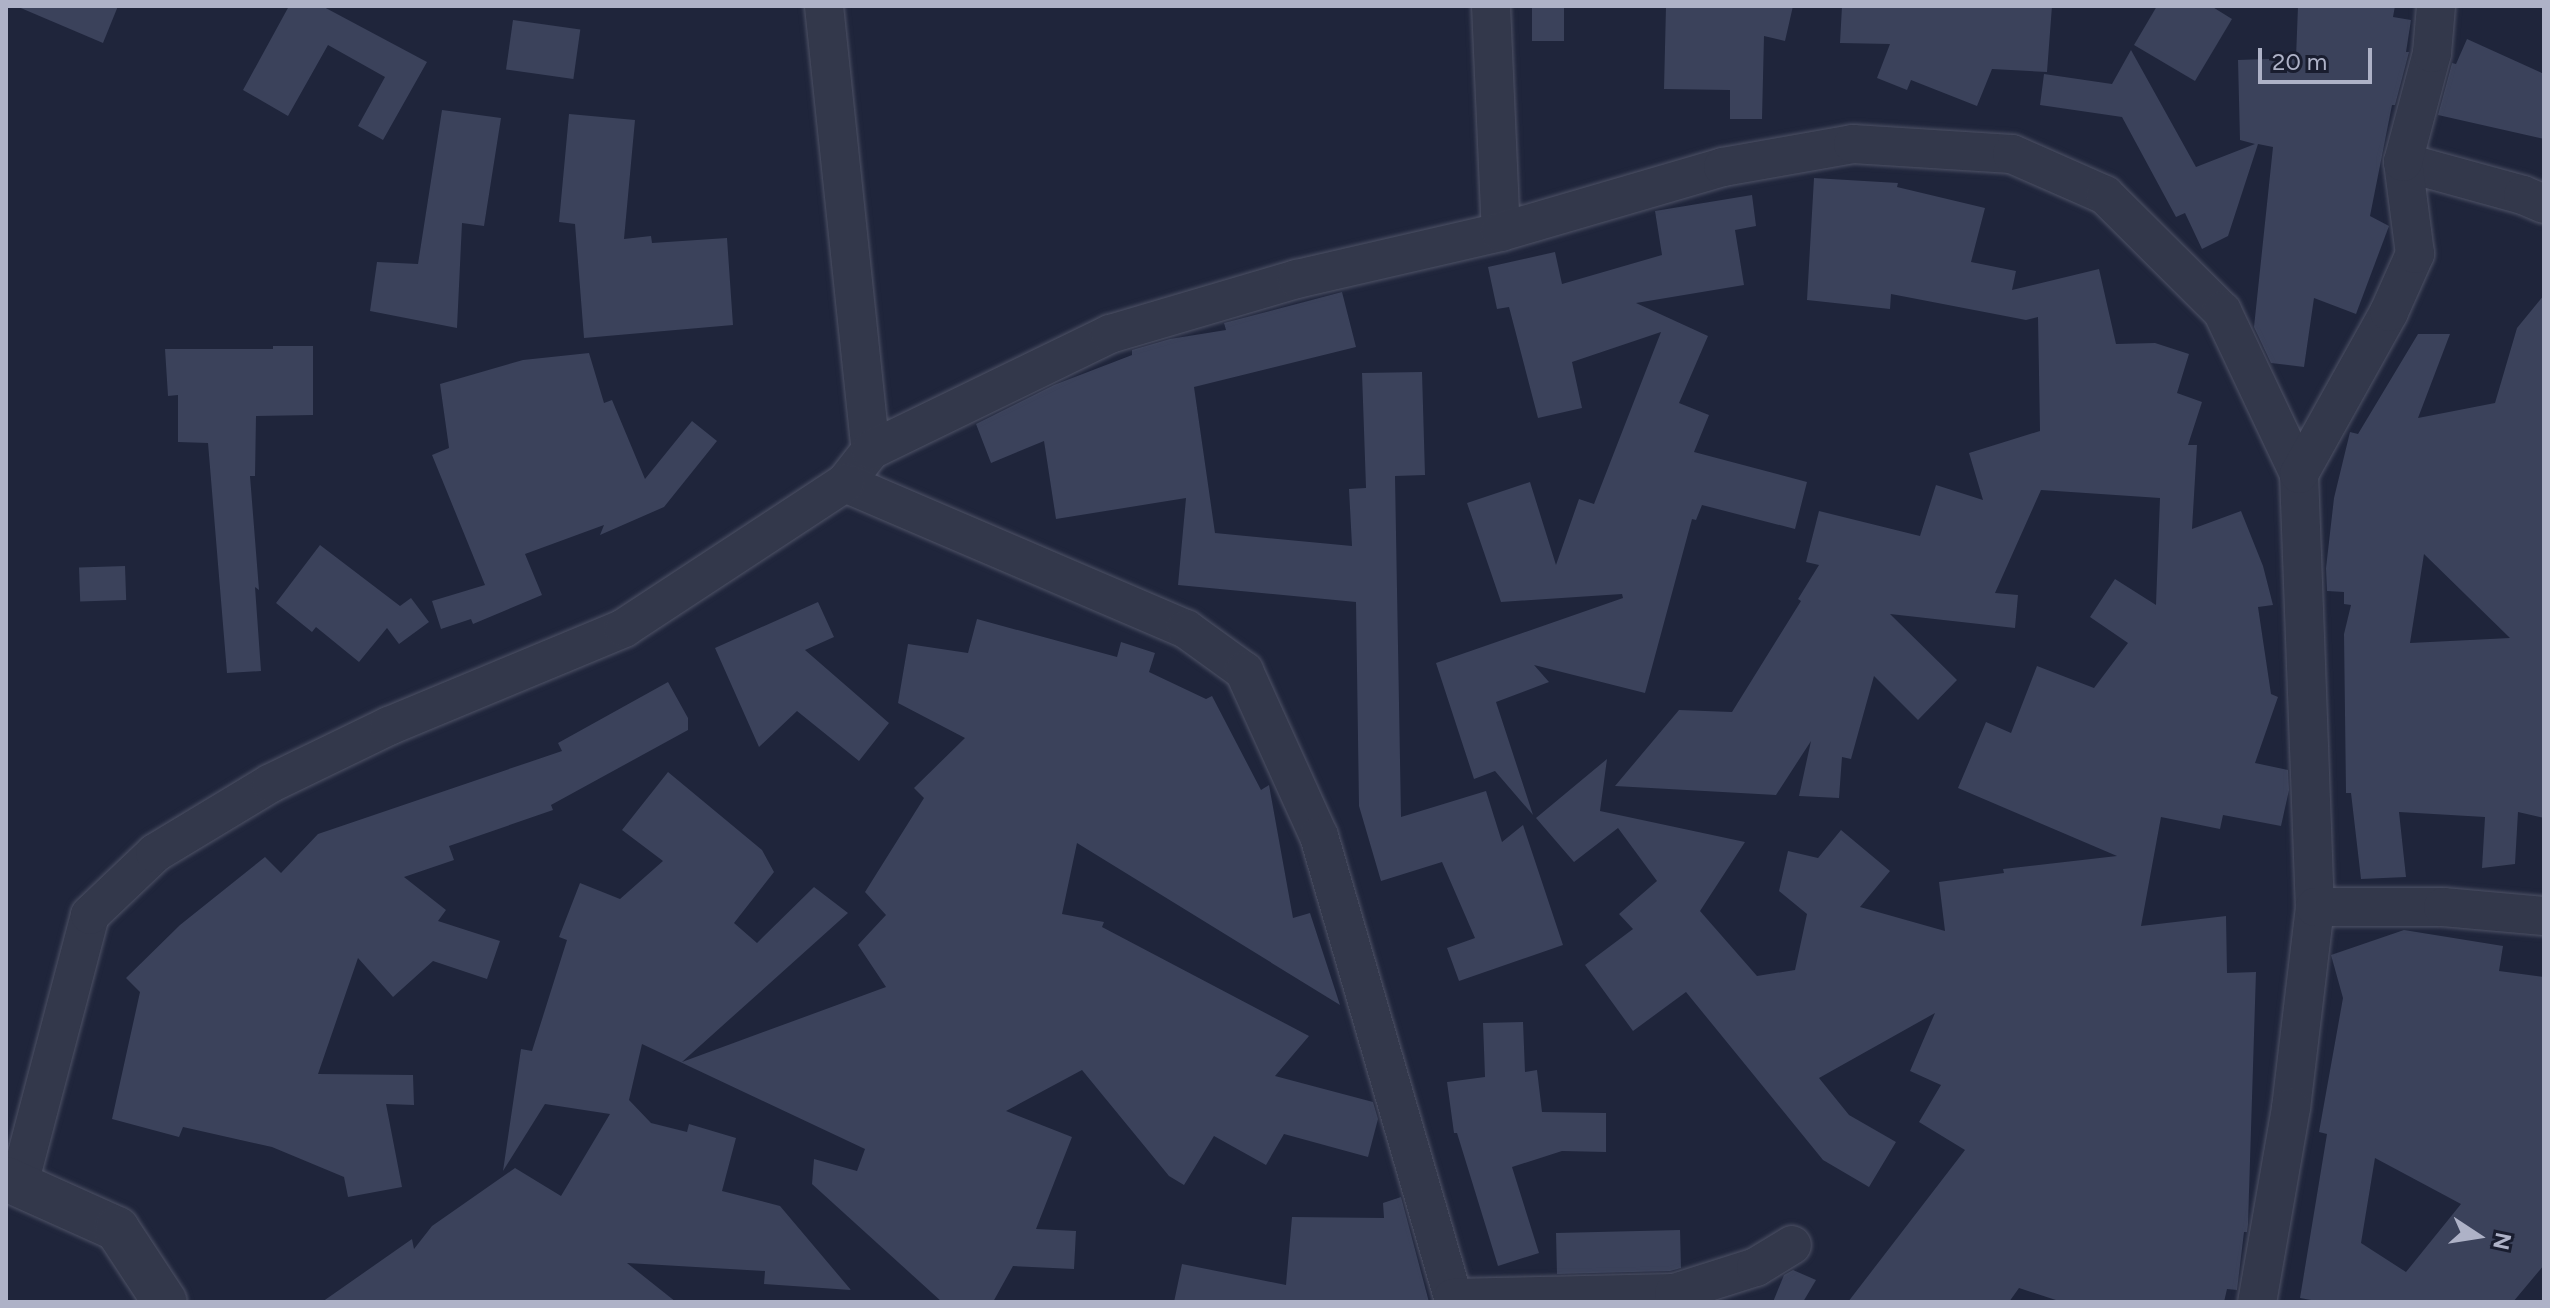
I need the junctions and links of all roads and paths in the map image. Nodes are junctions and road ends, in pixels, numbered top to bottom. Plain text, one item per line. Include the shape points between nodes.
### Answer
1 (824, 6) edge
2 (1491, 6) edge
3 (2436, 6) edge
4 (2403, 162) junction
5 (2544, 204) edge
6 (1501, 232) junction
7 (871, 450) junction
8 (2299, 474) junction
9 (845, 483) junction
10 (2315, 907) junction
11 (2544, 916) edge
12 (12, 1182) edge
13 (1792, 1245) dead end
14 (1454, 1300) edge
15 (165, 1302) edge
16 (2257, 1302) edge

1 - 7 street
2 - 6 street
3 - 4 street via 2432,53
4 - 5 street
4 - 8 street via 2415,254 2389,312
6 - 7 street via 1297,279 1110,334
6 - 8 street via 1723,167 1853,144 2012,154 2105,195 2222,311
7 - 9 street
8 - 10 street
9 - 12 street via 624,628 389,726 271,783 155,853 90,915
9 - 14 street via 1186,629 1244,671 1319,836
10 - 11 street via 2443,907
10 - 16 street via 2291,1108
12 - 15 street via 117,1229
13 - 14 street via 1756,1267 1674,1293

